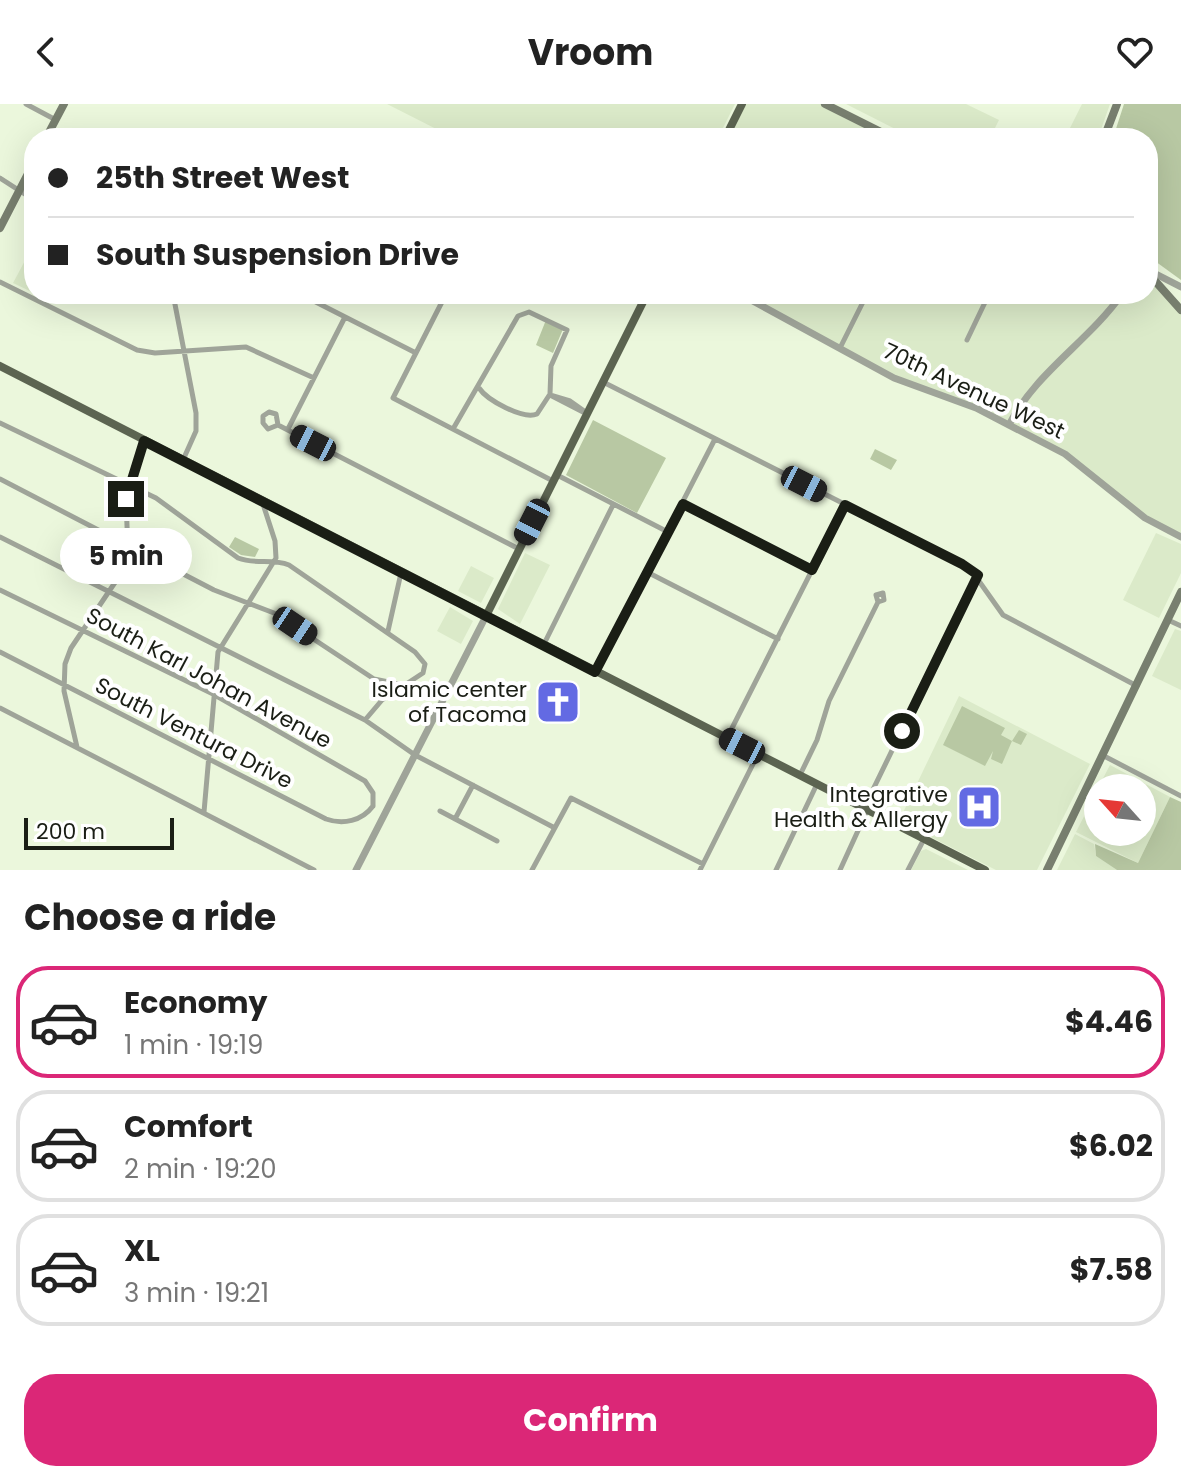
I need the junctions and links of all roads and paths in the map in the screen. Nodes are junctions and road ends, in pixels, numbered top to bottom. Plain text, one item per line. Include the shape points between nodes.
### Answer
1 (26, 104) edge
2 (64, 104) edge
3 (742, 104) edge
4 (825, 104) edge
5 (1117, 104) edge
6 (56, 120) junction
7 (52, 128) edge
8 (730, 128) edge
9 (873, 128) edge
10 (1108, 128) edge
11 (0, 178) edge
12 (24, 181) edge
13 (20, 189) junction
14 (24, 192) edge
15 (0, 228) edge
16 (1158, 277) edge
17 (0, 282) edge
18 (1158, 284) edge
19 (1181, 287) edge
20 (24, 294) edge
21 (43, 304) edge
22 (175, 304) edge
23 (320, 304) edge
24 (441, 304) edge
25 (642, 304) edge
26 (759, 304) edge
27 (862, 304) edge
28 (983, 304) edge
29 (1114, 304) edge
30 (1181, 310) edge
31 (345, 317) junction
32 (967, 340) dead end
33 (841, 346) junction
34 (186, 351) junction
35 (416, 353) junction
36 (0, 366) edge
37 (314, 378) junction
38 (603, 382) junction
39 (479, 388) junction
40 (550, 394) junction
41 (586, 413) junction
42 (0, 423) edge
43 (278, 425) dead end
44 (1009, 425) junction
45 (288, 429) junction
46 (453, 429) junction
47 (715, 439) junction
48 (144, 441) junction
49 (182, 461) junction
50 (555, 478) junction
51 (0, 479) edge
52 (130, 484) junction
53 (262, 501) junction
54 (683, 504) junction
55 (613, 505) junction
56 (845, 505) junction
57 (668, 532) junction
58 (0, 537) edge
59 (1181, 537) edge
60 (128, 544) junction
61 (519, 549) junction
62 (276, 561) junction
63 (812, 570) junction
64 (647, 572) junction
65 (401, 573) junction
66 (978, 575) junction
67 (0, 590) edge
68 (112, 591) junction
69 (1181, 592) edge
70 (878, 602) dead end
71 (249, 604) junction
72 (486, 616) junction
73 (1168, 620) junction
74 (1181, 626) edge
75 (84, 629) junction
76 (388, 631) junction
77 (778, 639) junction
78 (543, 645) junction
79 (220, 647) junction
80 (0, 652) edge
81 (595, 672) junction
82 (63, 684) junction
83 (406, 685) junction
84 (1137, 686) junction
85 (213, 694) junction
86 (0, 708) edge
87 (365, 720) junction
88 (727, 738) junction
89 (77, 747) junction
90 (758, 754) junction
91 (415, 755) junction
92 (1104, 756) junction
93 (208, 758) junction
94 (800, 775) junction
95 (817, 784) junction
96 (473, 785) junction
97 (1181, 796) edge
98 (373, 806) junction
99 (866, 809) junction
100 (440, 811) dead end
101 (386, 812) junction
102 (204, 813) junction
103 (455, 819) junction
104 (553, 827) junction
105 (924, 839) junction
106 (497, 841) dead end
107 (702, 867) edge
108 (314, 870) edge
109 (356, 870) edge
110 (532, 870) edge
111 (776, 870) edge
112 (840, 870) edge
113 (908, 870) edge
114 (985, 870) edge
115 (1047, 870) edge

1 - 6 street
2 - 6 main road
3 - 8 main road
4 - 9 main road
5 - 10 main road
6 - 7 main road
11 - 13 street
12 - 13 main road
13 - 14 street
13 - 15 main road
16 - 19 street
17 - 20 street
18 - 30 main road
21 - 34 street via 130,348
22 - 34 street
23 - 31 street
24 - 35 street
25 - 38 main road
26 - 33 street, 70th Avenue West
27 - 33 street
28 - 32 street
29 - 44 street via 1025,396
31 - 35 street
31 - 37 street
33 - 44 street, 70th Avenue West via 894,378
34 - 37 street via 246,347
34 - 49 street via 197,424
35 - 46 street via 393,398
36 - 48 main road
37 - 45 street
38 - 41 main road
38 - 47 street
39 - 40 street via 531,417
39 - 40 street via 515,319 529,312 567,330 551,366
39 - 46 street
40 - 41 street
41 - 50 main road
42 - 52 street
43 - 45 street
44 - 59 street, 70th Avenue West via 1078,462 1137,512
45 - 61 street
46 - 50 street
47 - 54 street
47 - 56 street
48 - 49 main road
48 - 52 street
49 - 53 main road
50 - 55 street
50 - 61 main road
51 - 60 street
52 - 60 street
52 - 62 street via 238,558
53 - 62 street
53 - 65 main road
54 - 57 street
54 - 63 street
55 - 57 street
55 - 78 street
56 - 63 street
56 - 66 street
57 - 64 street
58 - 68 street
60 - 68 street via 124,569
60 - 71 street
61 - 72 main road
62 - 71 street
62 - 76 street
63 - 77 street
64 - 77 street
64 - 81 street
65 - 72 main road
65 - 76 street
66 - 84 street via 1003,615
66 - 99 street
67 - 75 street, South Karl Johan Avenue
68 - 75 street
68 - 79 street
69 - 73 main road
70 - 94 street
71 - 79 street
71 - 83 street via 277,614 374,679
72 - 78 main road
72 - 91 street
73 - 74 street
73 - 84 main road
75 - 82 street via 68,654
75 - 85 street, South Karl Johan Avenue
76 - 83 street via 422,658 424,672
77 - 88 street
78 - 81 main road
79 - 85 street
79 - 87 street
80 - 82 street, South Ventura Drive
81 - 88 main road
82 - 89 street
82 - 93 street, South Ventura Drive
83 - 87 street via 382,700
84 - 92 main road
85 - 93 street
85 - 98 street, South Karl Johan Avenue via 363,780 373,793
86 - 89 street
87 - 91 street
88 - 90 main road
89 - 102 street
90 - 94 main road
90 - 107 street
91 - 96 street
91 - 101 street
92 - 97 street
92 - 115 main road
93 - 98 street, South Ventura Drive via 331,821 360,818
93 - 102 street
94 - 95 main road
95 - 99 main road
95 - 111 street
96 - 103 street
96 - 104 street
98 - 101 street
99 - 105 main road
99 - 112 street
100 - 103 street
101 - 109 street
102 - 108 street
103 - 106 street
104 - 107 street via 571,798
104 - 110 street
105 - 113 street
105 - 114 main road

